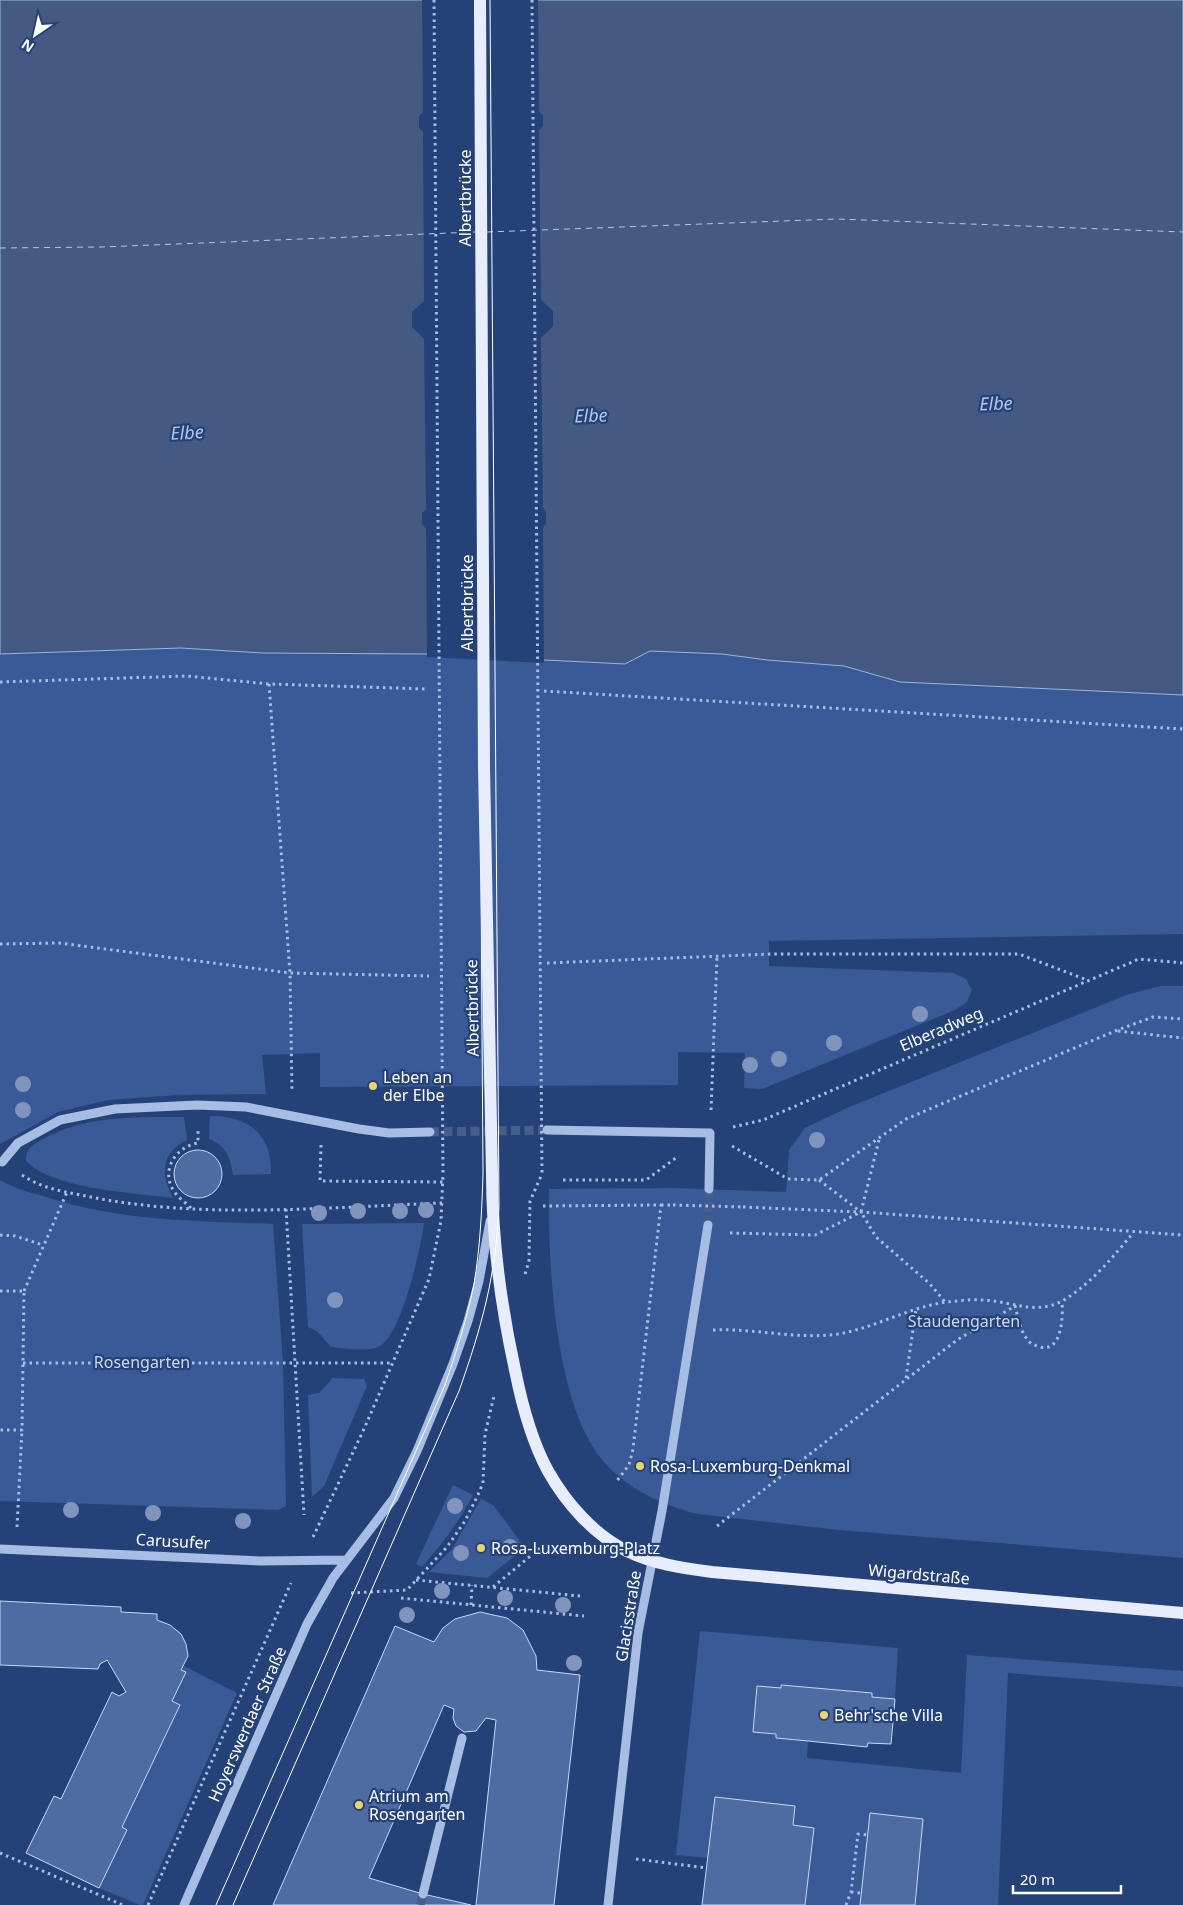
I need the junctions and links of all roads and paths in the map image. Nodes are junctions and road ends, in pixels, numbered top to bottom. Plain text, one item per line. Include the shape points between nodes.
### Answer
1 (434, 0) edge
2 (480, 0) edge
3 (532, 0) edge
4 (0, 682) edge
5 (270, 684) junction
6 (427, 689) dead end
7 (544, 691) dead end
8 (1183, 729) edge
9 (0, 944) edge
10 (718, 956) junction
11 (546, 963) dead end
12 (1183, 963) edge
13 (290, 973) junction
14 (429, 976) dead end
15 (1088, 980) junction
16 (1183, 1019) edge
17 (1115, 1030) junction
18 (1183, 1038) edge
19 (712, 1085) dead end
20 (292, 1092) dead end
21 (322, 1122) junction
22 (547, 1130) tunnel mouth
23 (430, 1132) tunnel mouth
24 (710, 1133) junction
25 (198, 1138) dead end
26 (879, 1140) junction
27 (2, 1162) joint
28 (542, 1174) dead end
29 (563, 1180) dead end
30 (646, 1180) dead end
31 (819, 1180) junction
32 (443, 1182) junction
33 (709, 1189) tunnel mouth
34 (67, 1192) junction
35 (442, 1203) junction
36 (661, 1205) junction
37 (492, 1206) junction
38 (543, 1206) dead end
39 (191, 1208) junction
40 (286, 1209) junction
41 (861, 1212) junction
42 (708, 1225) tunnel mouth
43 (729, 1233) dead end
44 (1132, 1233) junction
45 (0, 1235) edge
46 (1183, 1235) edge
47 (43, 1245) junction
48 (0, 1291) edge
49 (24, 1291) junction
50 (1062, 1301) junction
51 (945, 1302) junction
52 (1015, 1306) junction
53 (916, 1309) junction
54 (691, 1332) junction
55 (24, 1363) junction
56 (296, 1363) junction
57 (393, 1364) junction
58 (906, 1378) junction
59 (0, 1430) edge
60 (22, 1430) junction
61 (485, 1434) dead end
62 (616, 1482) dead end
63 (304, 1515) dead end
64 (717, 1526) dead end
65 (545, 1544) dead end
66 (0, 1549) edge
67 (16, 1549) junction
68 (302, 1560) junction
69 (345, 1560) junction
70 (652, 1562) junction
71 (415, 1580) junction
72 (472, 1585) junction
73 (492, 1587) junction
74 (407, 1590) dead end
75 (580, 1596) dead end
76 (401, 1598) dead end
77 (471, 1605) junction
78 (1183, 1613) edge
79 (584, 1616) dead end
80 (462, 1738) dead end
81 (868, 1835) dead end
82 (0, 1853) edge
83 (613, 1856) junction
84 (707, 1868) dead end
85 (850, 1892) junction
86 (861, 1893) dead end
87 (423, 1894) tunnel mouth
88 (122, 1905) edge
89 (148, 1905) edge
90 (184, 1905) edge
91 (608, 1905) edge
92 (846, 1905) edge

1 - 32 path, bridge
2 - 37 main road, Albertbrücke, bridge via 484,768
3 - 28 path, bridge
4 - 5 path via 187,676
5 - 6 path
5 - 13 path
7 - 8 path
9 - 13 path via 60,943
10 - 11 path
10 - 15 path via 1018,954
10 - 19 path
12 - 15 path, Elberadweg via 1139,960
13 - 14 path
13 - 20 path
15 - 24 path, Elberadweg via 763,1120
16 - 17 path via 1153,1018
17 - 18 path
17 - 26 path via 906,1119
21 - 23 street via 389,1133
21 - 27 street via 246,1107 197,1105 114,1109 60,1120 18,1143
21 - 32 path via 320,1182
22 - 24 street
24 - 31 path via 788,1179
24 - 33 street
25 - 39 path via 198,1143 180,1150 170,1165 172,1187
26 - 31 path
26 - 41 path
27 - 34 path via 28,1179
29 - 30 path
31 - 41 path
32 - 35 path
34 - 39 path via 123,1204
34 - 47 path
35 - 40 path
35 - 57 path via 429,1279
36 - 38 path
36 - 41 path, bridge
36 - 62 path via 633,1449 629,1465
37 - 69 street via 468,1321 434,1412 394,1498
37 - 70 main road via 508,1341 535,1443 563,1495 579,1515 625,1550
39 - 40 path
40 - 56 path
41 - 43 path via 815,1235
41 - 44 path
41 - 51 path via 876,1237 930,1284
42 - 54 street
44 - 46 path
44 - 50 path via 1096,1275
45 - 47 path
47 - 49 path
48 - 49 path
49 - 55 path
50 - 52 path via 1031,1308
50 - 52 path via 1062,1329 1052,1345 1044,1348 1026,1338
51 - 52 path via 982,1300
51 - 53 path
52 - 58 path via 957,1340
53 - 54 path via 839,1333 807,1336 736,1329
53 - 58 path
54 - 70 street
55 - 56 path
55 - 60 path
56 - 57 path
56 - 63 path
57 - 68 path
58 - 64 path
59 - 60 path
60 - 67 path
61 - 71 path via 483,1483 477,1497 447,1546
65 - 73 path
66 - 67 street, Carusufer
67 - 68 street, Carusufer
68 - 69 street, Carusufer
68 - 89 path
69 - 90 street, Hoyerswerdaer Straße via 307,1624
70 - 78 main road, Wigardstraße via 712,1572
70 - 83 street, Glacisstraße via 638,1633
71 - 72 path
71 - 74 path
72 - 73 path
72 - 77 path
73 - 75 path
76 - 77 path
77 - 79 path
80 - 87 street
81 - 85 path via 858,1834
82 - 88 path
83 - 84 path
83 - 91 street, Glacisstraße
85 - 86 path
85 - 92 path

